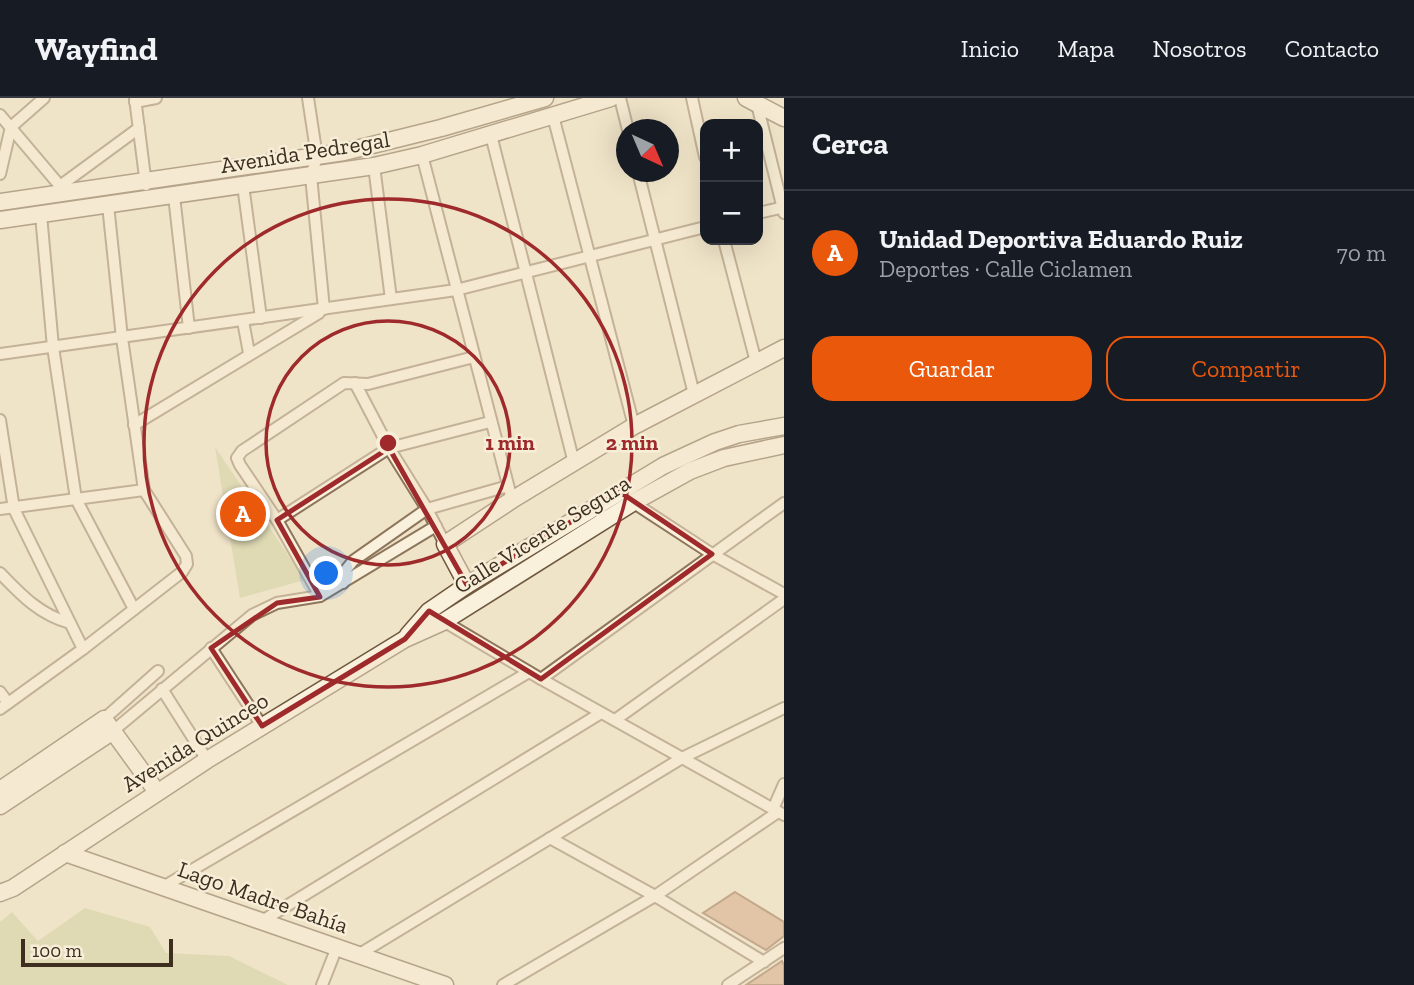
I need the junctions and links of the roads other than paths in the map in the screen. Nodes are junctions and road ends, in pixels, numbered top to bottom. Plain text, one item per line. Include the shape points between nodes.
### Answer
1 (44, 98) edge
2 (156, 98) edge
3 (309, 98) edge
4 (545, 98) edge
5 (611, 98) edge
6 (620, 98) edge
7 (692, 98) edge
8 (135, 100) edge
9 (751, 101) edge
10 (0, 115) edge
11 (553, 116) junction
12 (784, 118) edge
13 (625, 119) edge
14 (11, 127) junction
15 (139, 128) junction
16 (491, 135) junction
17 (700, 135) edge
18 (422, 155) junction
19 (317, 157) junction
20 (374, 166) junction
21 (0, 174) edge
22 (312, 176) junction
23 (146, 182) junction
24 (640, 182) edge
25 (243, 185) junction
26 (63, 189) junction
27 (174, 196) junction
28 (148, 200) junction
29 (0, 202) edge
30 (108, 205) junction
31 (784, 209) edge
32 (763, 212) edge
33 (41, 215) junction
34 (0, 220) edge
35 (700, 228) edge
36 (655, 240) junction
37 (725, 245) edge
38 (589, 256) junction
39 (527, 272) junction
40 (456, 290) junction
41 (391, 299) junction
42 (324, 309) junction
43 (261, 318) junction
44 (243, 321) junction
45 (189, 328) junction
46 (122, 338) junction
47 (53, 348) junction
48 (784, 348) edge
49 (249, 353) junction
50 (0, 354) edge
51 (474, 357) junction
52 (756, 362) junction
53 (355, 383) junction
54 (694, 394) junction
55 (0, 420) edge
56 (490, 422) junction
57 (134, 425) junction
58 (634, 426) junction
59 (784, 426) edge
60 (784, 445) edge
61 (389, 448) junction
62 (574, 463) junction
63 (144, 490) junction
64 (620, 492) junction
65 (510, 493) junction
66 (76, 499) junction
67 (634, 502) junction
68 (784, 503) edge
69 (0, 509) edge
70 (14, 509) junction
71 (427, 509) junction
72 (277, 520) junction
73 (436, 526) junction
74 (445, 544) junction
75 (712, 554) junction
76 (0, 573) edge
77 (343, 583) junction
78 (467, 585) junction
79 (784, 594) edge
80 (320, 596) junction
81 (784, 599) edge
82 (134, 609) junction
83 (429, 611) junction
84 (443, 622) junction
85 (69, 624) junction
86 (405, 639) junction
87 (211, 648) junction
88 (83, 649) junction
89 (158, 671) dead end
90 (529, 672) junction
91 (541, 679) junction
92 (162, 689) junction
93 (0, 692) edge
94 (4, 706) edge
95 (784, 708) edge
96 (601, 713) junction
97 (615, 720) junction
98 (108, 725) junction
99 (262, 726) junction
100 (682, 758) junction
101 (207, 760) junction
102 (784, 784) edge
103 (0, 790) edge
104 (157, 792) junction
105 (0, 806) edge
106 (778, 812) edge
107 (550, 838) junction
108 (65, 853) junction
109 (163, 887) junction
110 (6, 890) edge
111 (655, 896) junction
112 (0, 904) edge
113 (262, 921) junction
114 (337, 947) junction
115 (784, 948) edge
116 (358, 955) junction
117 (764, 962) junction
118 (322, 985) edge
119 (445, 985) edge
120 (503, 985) edge
121 (728, 985) edge

1 - 14 street
2 - 8 street
3 - 19 street
4 - 19 street, Avenida Pedregal
5 - 11 street, Avenida Pedregal
6 - 13 street
7 - 17 street
8 - 15 street
9 - 12 street
9 - 31 street
10 - 14 street
11 - 16 street, Avenida Pedregal
11 - 38 street
14 - 21 street
14 - 26 street
15 - 23 street
15 - 26 street
16 - 18 street, Avenida Pedregal
16 - 39 street
18 - 20 street, Avenida Pedregal
18 - 40 street
19 - 22 street
19 - 23 street, Avenida Pedregal
20 - 22 street, Avenida Pedregal
20 - 41 street
22 - 25 street, Avenida Pedregal
22 - 42 street
23 - 26 street, Avenida Pedregal
23 - 28 street
24 - 36 street
25 - 27 street, Avenida Pedregal
25 - 43 street
26 - 29 street, Avenida Pedregal
27 - 28 street, Avenida Pedregal
27 - 45 street
28 - 30 street, Avenida Pedregal
30 - 33 street, Avenida Pedregal
30 - 46 street
31 - 32 street
33 - 34 street, Avenida Pedregal
33 - 47 street
35 - 36 street
36 - 38 street
36 - 54 street
37 - 52 street
38 - 39 street
38 - 58 street
39 - 40 street
39 - 62 street
40 - 41 street
40 - 51 street
41 - 42 street
42 - 43 street
42 - 49 street
43 - 44 street
44 - 45 street
44 - 49 street
45 - 46 street
46 - 47 street
46 - 57 street
47 - 50 street
47 - 66 street
48 - 52 street
49 - 57 street
51 - 53 street via 368,384
51 - 56 street
52 - 54 street
53 - 61 street
53 - 72 street via 344,383 237,458
54 - 58 street
55 - 70 street
56 - 61 street
56 - 65 street
57 - 63 street
58 - 62 street
59 - 64 street, Calle Vicente Segura via 715,442
60 - 67 street, Calle Vicente Segura via 724,458
61 - 71 street
61 - 72 street
62 - 65 street
63 - 66 street
63 - 82 street via 187,564
64 - 67 street
64 - 78 street, Calle Vicente Segura
65 - 71 street
65 - 74 street
66 - 70 street
66 - 82 street
67 - 75 street
67 - 84 street, Calle Vicente Segura
68 - 75 street
69 - 70 street
70 - 85 street
71 - 73 street
71 - 77 street via 353,561
72 - 80 street
73 - 74 street
73 - 77 street
74 - 78 street
75 - 79 street
75 - 91 street
76 - 85 street via 42,612
77 - 80 street
78 - 83 street, Calle Vicente Segura
80 - 87 street via 277,603 253,615
81 - 97 street
82 - 88 street
83 - 84 street
83 - 86 street, Avenida Quinceo
84 - 86 street, Avenida Quinceo
84 - 90 street
85 - 88 street
86 - 99 street, Avenida Quinceo
87 - 92 street
87 - 99 street
88 - 94 street
89 - 98 street
90 - 91 street
90 - 109 street
91 - 96 street
92 - 98 street
92 - 101 street
93 - 94 street
95 - 100 street
96 - 97 street
96 - 113 street
97 - 100 street
98 - 103 street
98 - 104 street
98 - 105 street
99 - 101 street, Avenida Quinceo
100 - 106 street
100 - 107 street
101 - 104 street, Avenida Quinceo
102 - 106 street
104 - 108 street, Avenida Quinceo
106 - 111 street
107 - 111 street
107 - 116 street
108 - 109 street, Lago Madre Bahía
108 - 110 street, Avenida Quinceo
109 - 113 street, Lago Madre Bahía
110 - 112 street, Avenida Quinceo
111 - 117 street
111 - 120 street
113 - 114 street, Lago Madre Bahía
114 - 116 street, Lago Madre Bahía
114 - 118 street
115 - 117 street
116 - 119 street, Lago Madre Bahía
117 - 121 street

